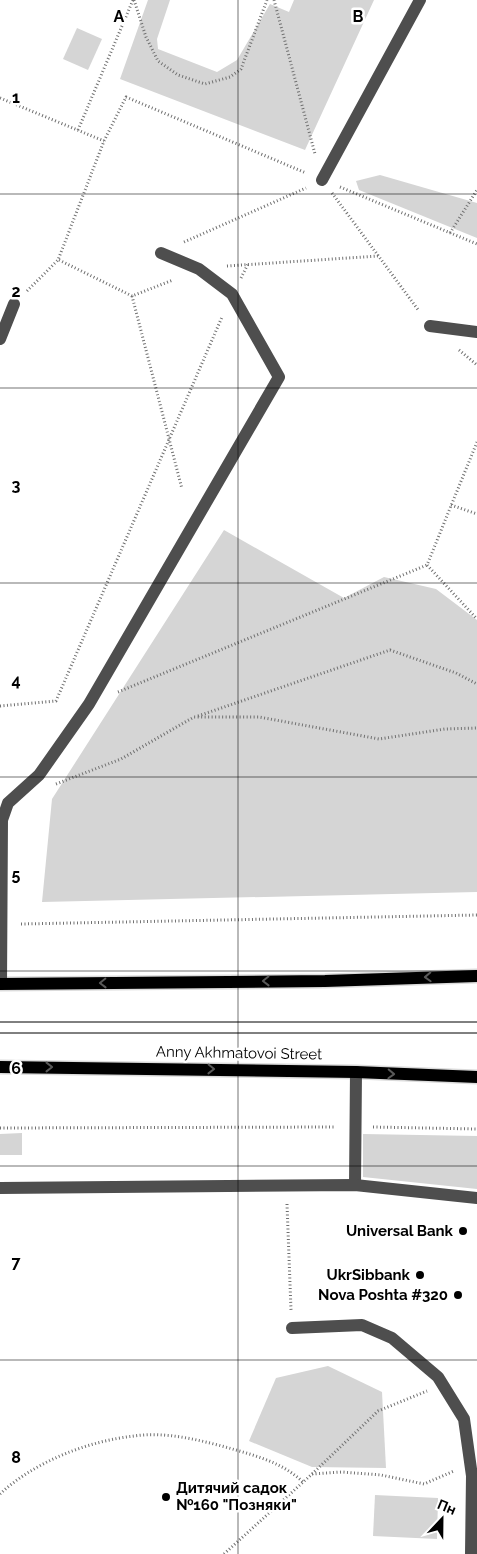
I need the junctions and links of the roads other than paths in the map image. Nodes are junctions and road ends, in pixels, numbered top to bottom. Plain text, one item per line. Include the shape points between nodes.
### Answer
1 (420, 0) edge
2 (322, 180) road end
3 (160, 253) road end
4 (14, 304) road end
5 (430, 326) road end
6 (477, 332) edge
7 (0, 339) edge
8 (1, 924) edge
9 (477, 976) edge
10 (0, 984) edge
11 (0, 1067) edge
12 (356, 1072) junction
13 (477, 1077) edge
14 (355, 1185) junction
15 (0, 1188) edge
16 (477, 1198) edge
17 (292, 1328) road end
18 (472, 1554) edge

1 - 2 lane
3 - 8 lane via 199,269 232,294 279,377 89,704 39,775 8,803 2,820
4 - 7 lane
5 - 6 lane
8 - 10 lane
9 -> 10 main road
11 -> 12 main road, Anny Akhmatovoi Street
12 -> 13 main road, Anny Akhmatovoi Street
12 - 14 lane
14 - 15 lane
14 - 16 lane
17 - 18 lane via 362,1325 392,1338 438,1377 464,1419 470,1464

